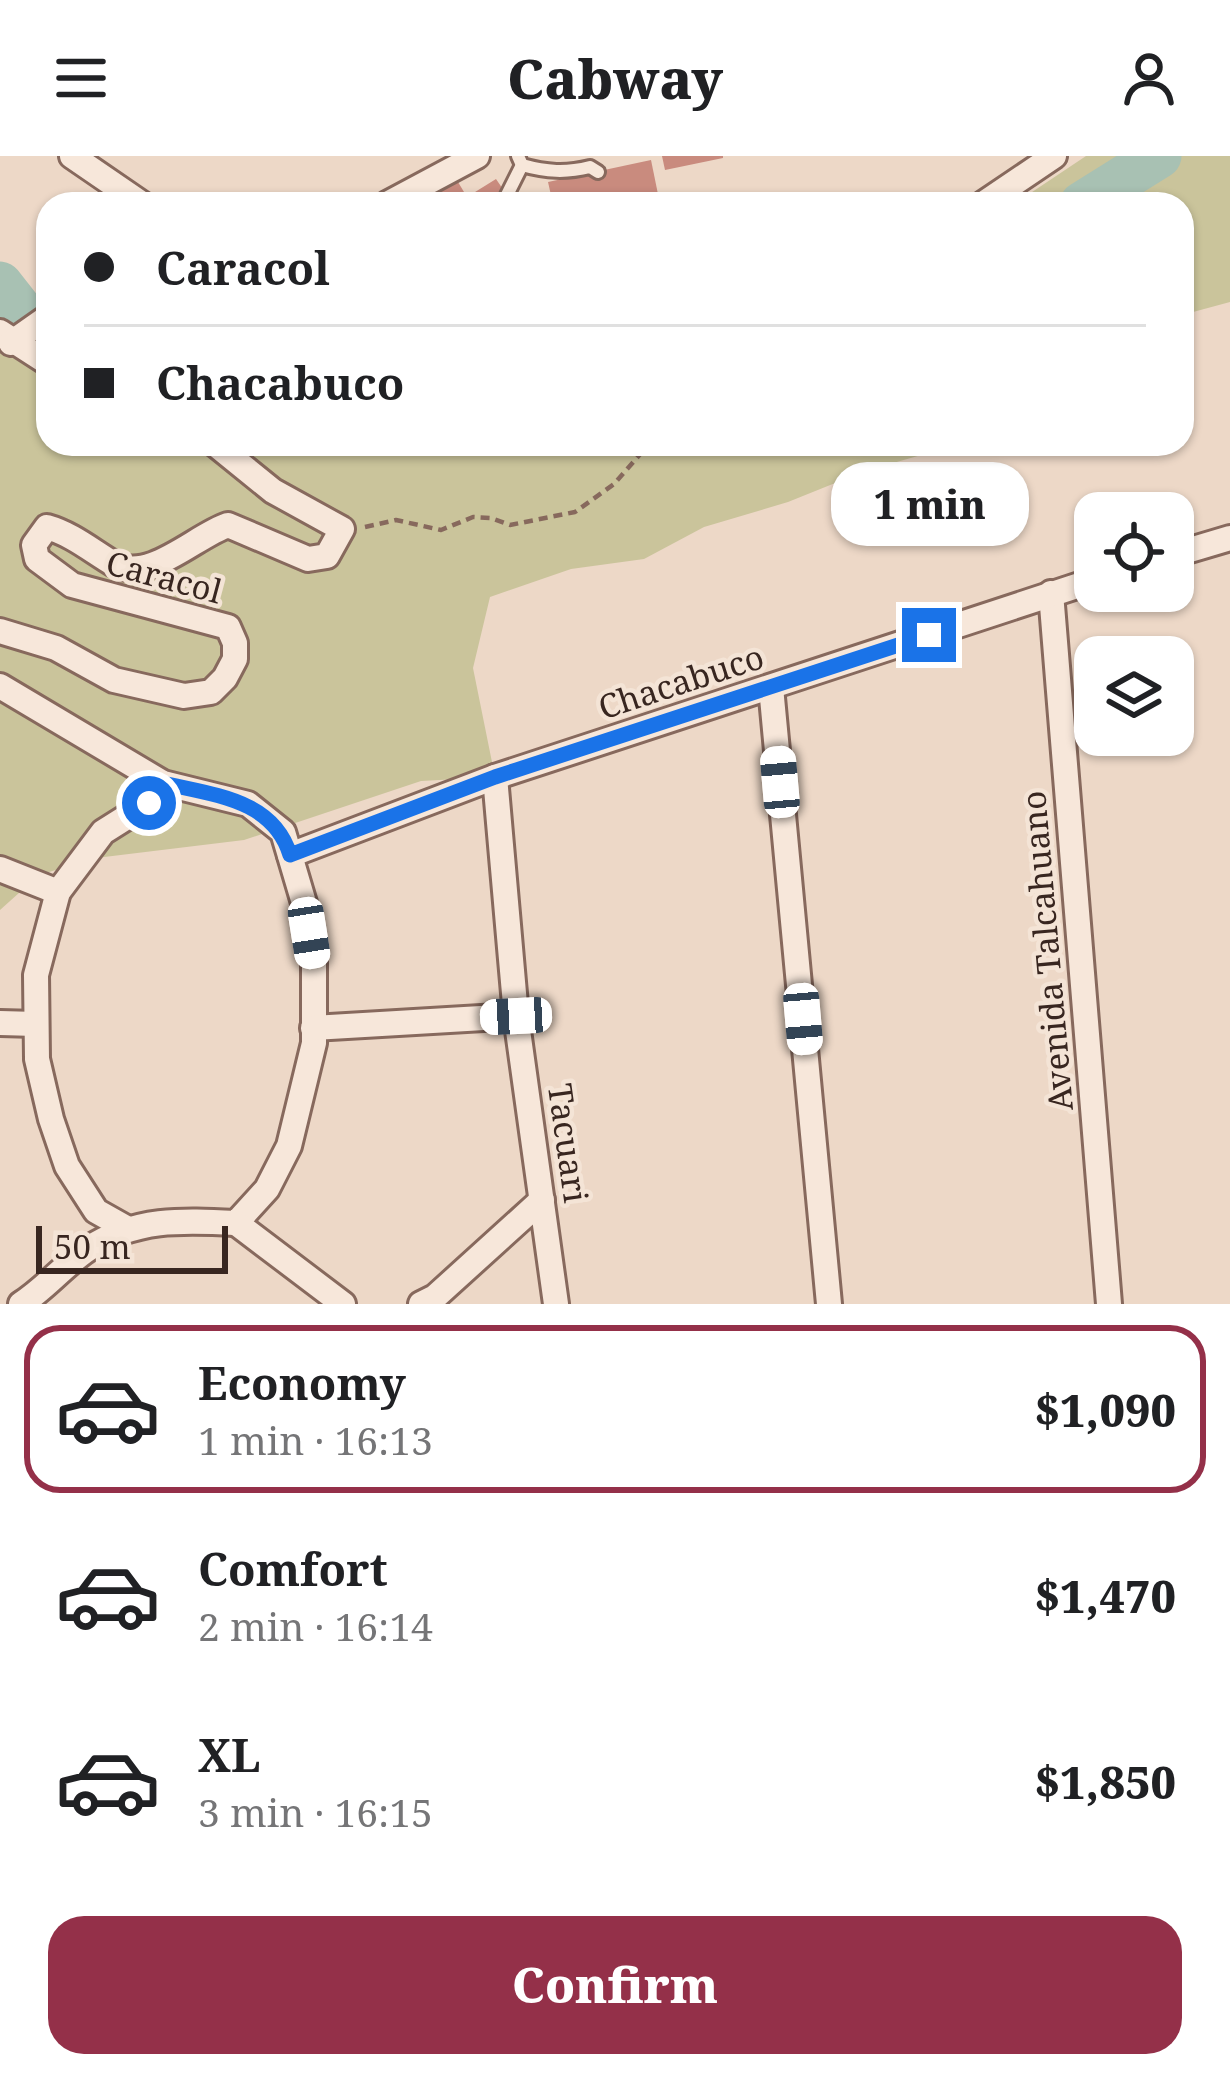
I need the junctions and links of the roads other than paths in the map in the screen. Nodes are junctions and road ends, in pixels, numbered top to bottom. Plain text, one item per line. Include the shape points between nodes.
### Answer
1 (72, 156) edge
2 (477, 156) edge
3 (1054, 156) edge
4 (520, 160) edge
5 (598, 172) dead end
6 (124, 192) edge
7 (410, 192) edge
8 (508, 192) edge
9 (1001, 192) edge
10 (36, 322) edge
11 (6, 337) edge
12 (36, 356) edge
13 (230, 456) edge
14 (1230, 538) edge
15 (1194, 549) edge
16 (1074, 586) edge
17 (1051, 593) junction
18 (0, 632) edge
19 (0, 686) edge
20 (772, 687) junction
21 (495, 777) junction
22 (163, 783) junction
23 (290, 855) junction
24 (0, 869) edge
25 (58, 892) junction
26 (516, 1016) junction
27 (0, 1023) edge
28 (36, 1024) junction
29 (314, 1028) junction
30 (542, 1200) junction
31 (236, 1223) junction
32 (128, 1229) junction
33 (21, 1304) edge
34 (343, 1304) edge
35 (421, 1304) edge
36 (556, 1304) edge
37 (830, 1304) edge
38 (1109, 1304) edge

1 - 6 street
2 - 7 street
3 - 9 street
4 - 5 lane via 542,171
4 - 8 lane
10 - 11 street
11 - 12 street
13 - 18 street, Caracol via 342,529 327,556 308,560 228,525 150,566 121,568 47,527 34,545 37,559 73,585 228,627 235,659 211,692 184,696 114,680 56,647
14 - 15 street
16 - 17 street, Chacabuco
17 - 20 street, Chacabuco
17 - 38 street, Avenida Talcahuano
19 - 22 street
20 - 21 street, Chacabuco
20 - 37 street
21 - 23 street, Chacabuco
21 - 26 street, Tacuari
22 - 23 street via 248,804 283,832
22 - 25 street via 149,803 103,832
23 - 29 street via 314,963
24 - 25 street
25 - 28 street via 35,975
26 - 29 street
26 - 30 street, Tacuari
27 - 28 street
28 - 32 street via 37,1060 68,1166 96,1211
29 - 31 street via 289,1146 267,1189
30 - 35 street
30 - 36 street, Tacuari
31 - 32 street via 165,1219
31 - 34 street
32 - 33 street via 87,1249

